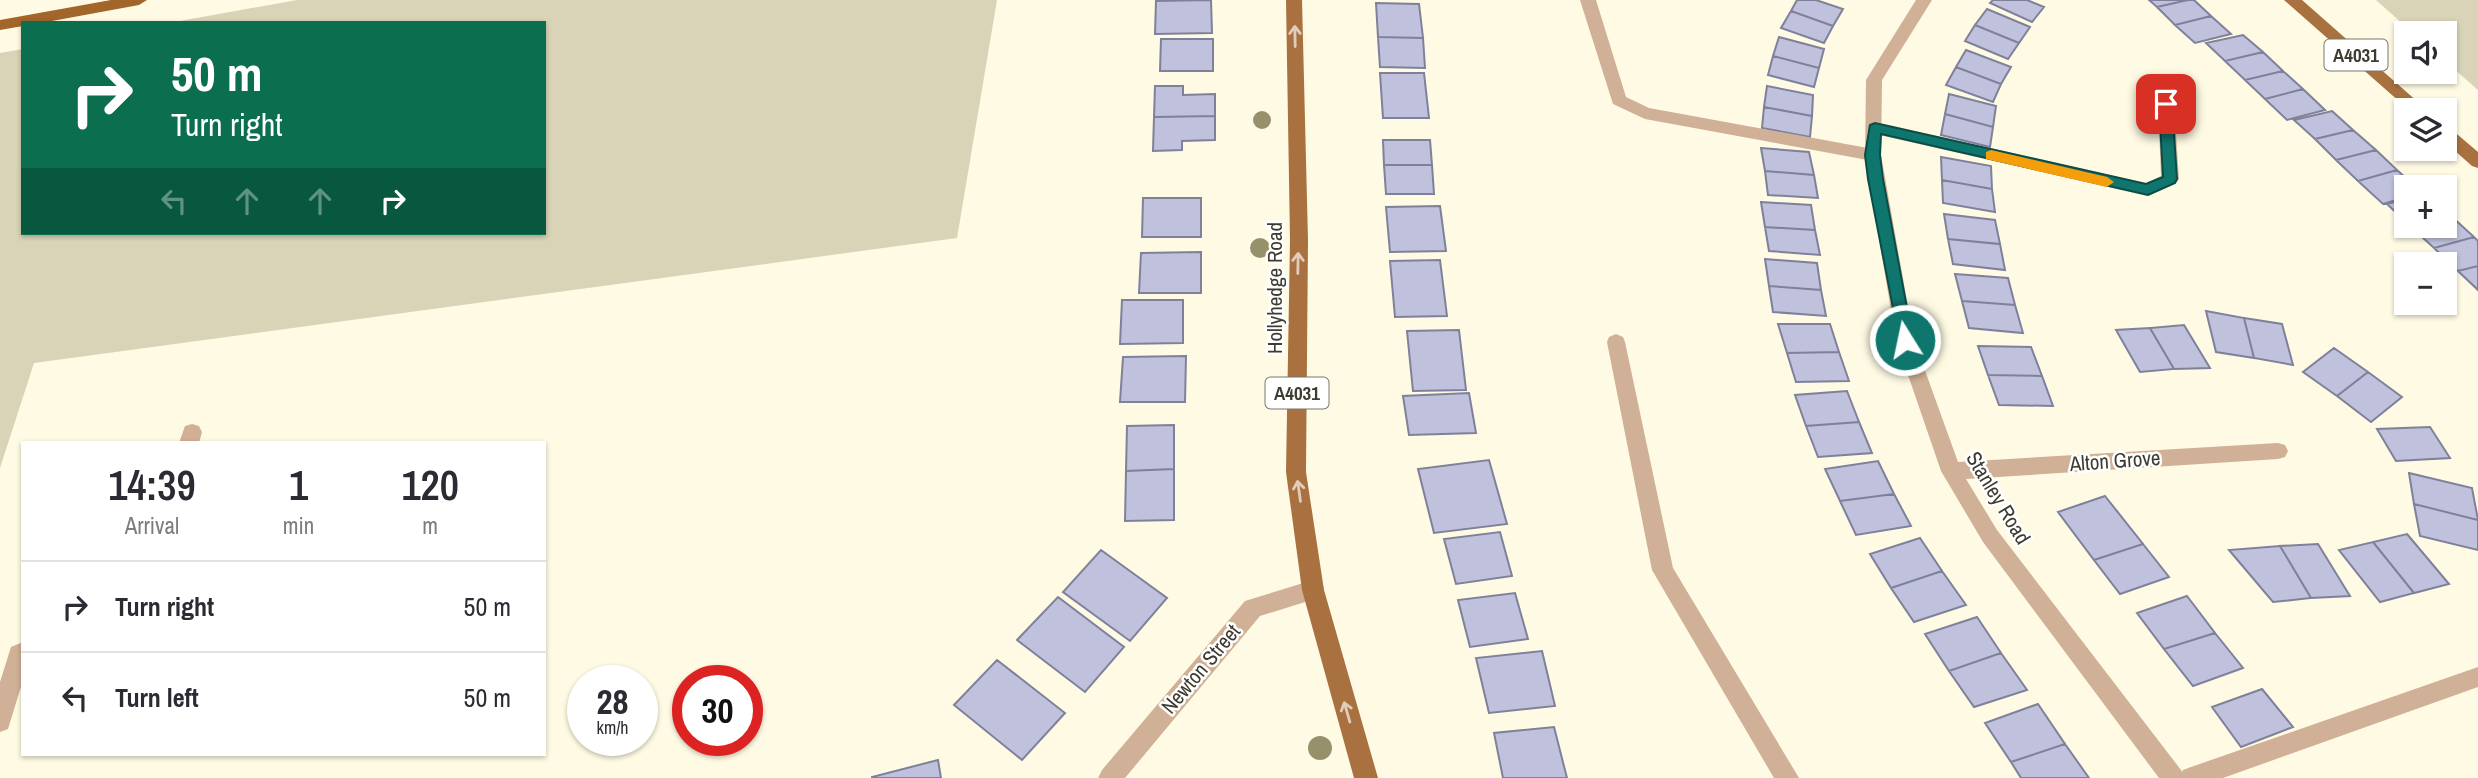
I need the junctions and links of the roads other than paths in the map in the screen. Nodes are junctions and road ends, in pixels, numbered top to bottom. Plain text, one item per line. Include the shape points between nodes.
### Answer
1 (139, 0) edge
2 (1294, 0) edge
3 (1588, 0) edge
4 (1923, 0) edge
5 (2292, 0) edge
6 (27, 21) edge
7 (21, 22) edge
8 (0, 26) edge
9 (2405, 98) edge
10 (2166, 104) dead end
11 (1875, 128) junction
12 (2457, 144) edge
13 (1872, 155) junction
14 (2478, 162) edge
15 (1616, 342) dead end
16 (2278, 451) dead end
17 (1951, 471) junction
18 (1313, 590) junction
19 (21, 653) edge
20 (2478, 677) edge
21 (0, 721) edge
22 (1110, 778) edge
23 (1366, 778) edge
24 (1787, 778) edge
25 (2173, 778) edge
26 (2191, 778) edge

1 - 6 highway
18 -> 2 main road, Hollyhedge Road / A4031 via 1296,472 1299,240
3 - 13 street via 1619,100 1645,113
4 - 11 street, Stanley Road via 1874,80
5 - 9 main road, A4031
7 - 8 highway
10 - 11 street via 2170,179 2148,190
11 - 13 street, Stanley Road
12 - 14 main road
13 - 17 street, Stanley Road via 1905,340
15 - 24 street via 1663,570
16 - 17 street, Alton Grove
17 - 25 street, Stanley Road via 1990,536
18 - 22 street, Newton Street via 1253,607
23 -> 18 main road, Hollyhedge Road / A4031
19 - 21 street
20 - 26 street

